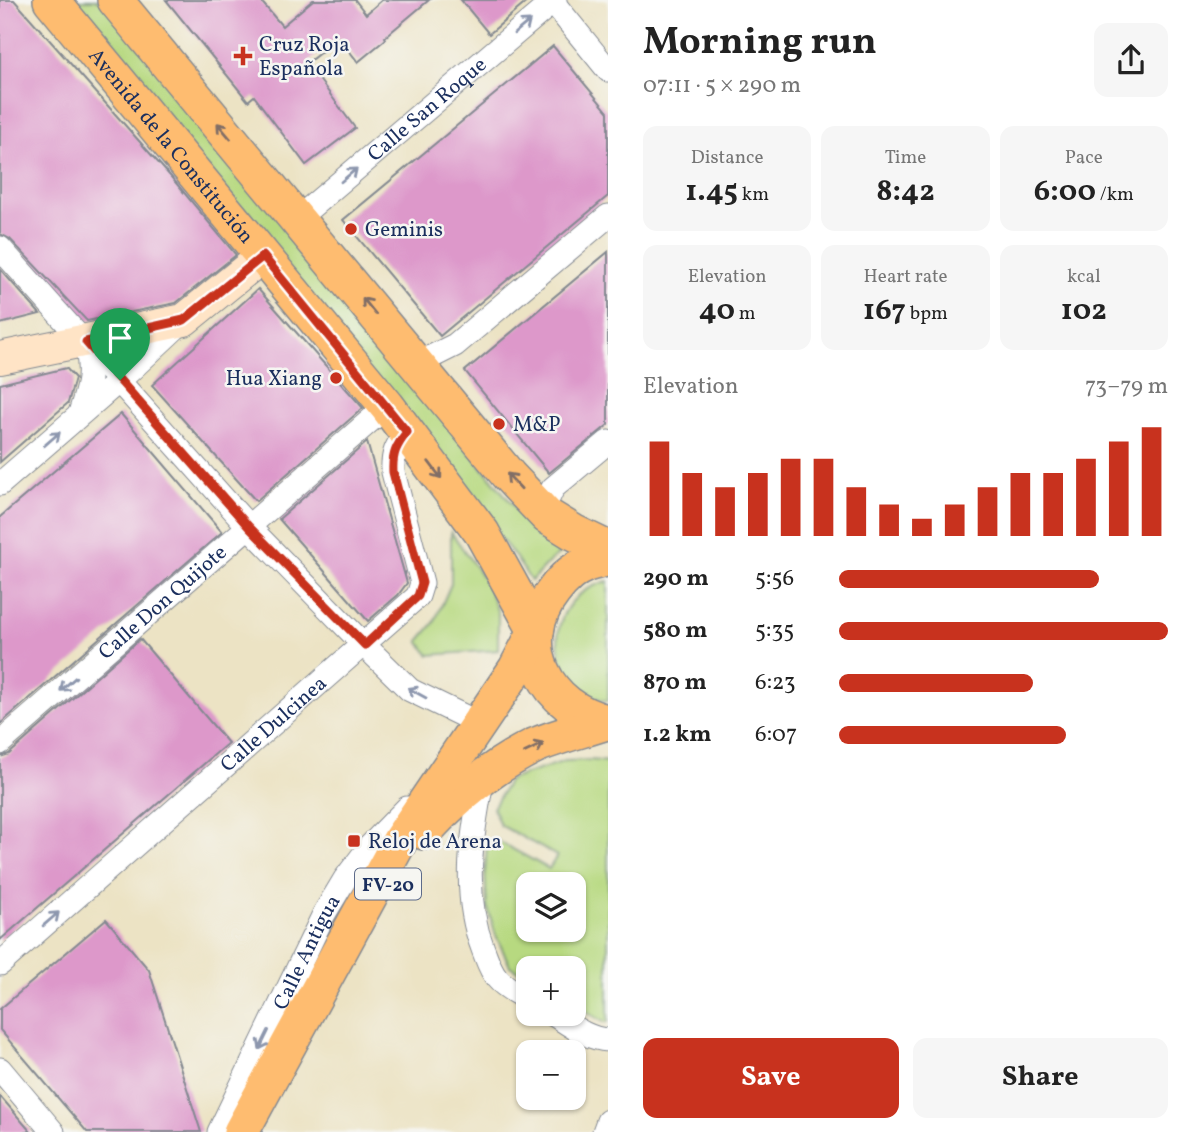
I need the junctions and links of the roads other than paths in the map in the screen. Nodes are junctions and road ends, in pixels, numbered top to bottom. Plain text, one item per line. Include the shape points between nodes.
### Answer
1 (51, 0) edge
2 (117, 1) edge
3 (553, 1) edge
4 (608, 70) edge
5 (608, 216) edge
6 (297, 219) junction
7 (0, 248) edge
8 (263, 256) junction
9 (184, 320) junction
10 (86, 342) junction
11 (0, 358) edge
12 (414, 361) junction
13 (120, 380) junction
14 (79, 415) junction
15 (397, 419) junction
16 (608, 442) edge
17 (0, 484) edge
18 (547, 516) junction
19 (249, 527) junction
20 (608, 549) edge
21 (608, 559) edge
22 (536, 631) junction
23 (365, 645) junction
24 (607, 722) edge
25 (478, 723) junction
26 (0, 743) edge
27 (451, 763) junction
28 (482, 776) junction
29 (0, 964) edge
30 (516, 992) edge
31 (576, 1026) edge
32 (598, 1037) edge
33 (608, 1054) edge
34 (0, 1069) edge
35 (608, 1121) edge
36 (53, 1132) edge
37 (219, 1132) edge
38 (241, 1132) edge
39 (256, 1132) edge
40 (604, 1132) edge

1 - 8 main road, Avenida de la Constitución
6 -> 2 main road
3 - 4 street
6 -> 3 street, Calle San Roque
5 - 12 street via 455,345
12 -> 6 main road
7 - 10 street
8 - 9 street
8 - 15 main road, Avenida de la Constitución
9 - 10 street
9 - 13 street
10 - 11 street
10 - 13 street
10 - 14 street via 90,383
18 -> 12 main road
13 - 14 street
13 - 19 street
17 -> 14 street
15 - 19 street, Calle Don Quijote
15 -> 22 main road, Avenida de la Constitución via 482,533
15 - 23 street, Calle Dulcinea via 393,472 422,583 418,596
16 - 18 street via 553,488 545,505
18 - 20 main road
19 - 23 street
19 -> 26 street, Calle Don Quijote
21 - 22 main road via 585,565 562,580 546,601
22 - 24 main road via 541,670 554,692 573,710
22 - 25 main road, FV-20
25 -> 23 street via 410,690
29 -> 23 street, Calle Dulcinea
28 -> 24 main road, FV-20 via 535,746
25 - 27 main road, FV-20
27 -> 37 street, Calle Antigua via 370,846 345,879
27 - 38 main road, FV-20 via 406,829
28 - 30 street via 471,838 471,901 491,969
28 - 39 main road, FV-20 via 434,821 389,882
31 - 32 street
32 - 33 street
34 - 36 street
35 - 40 street

